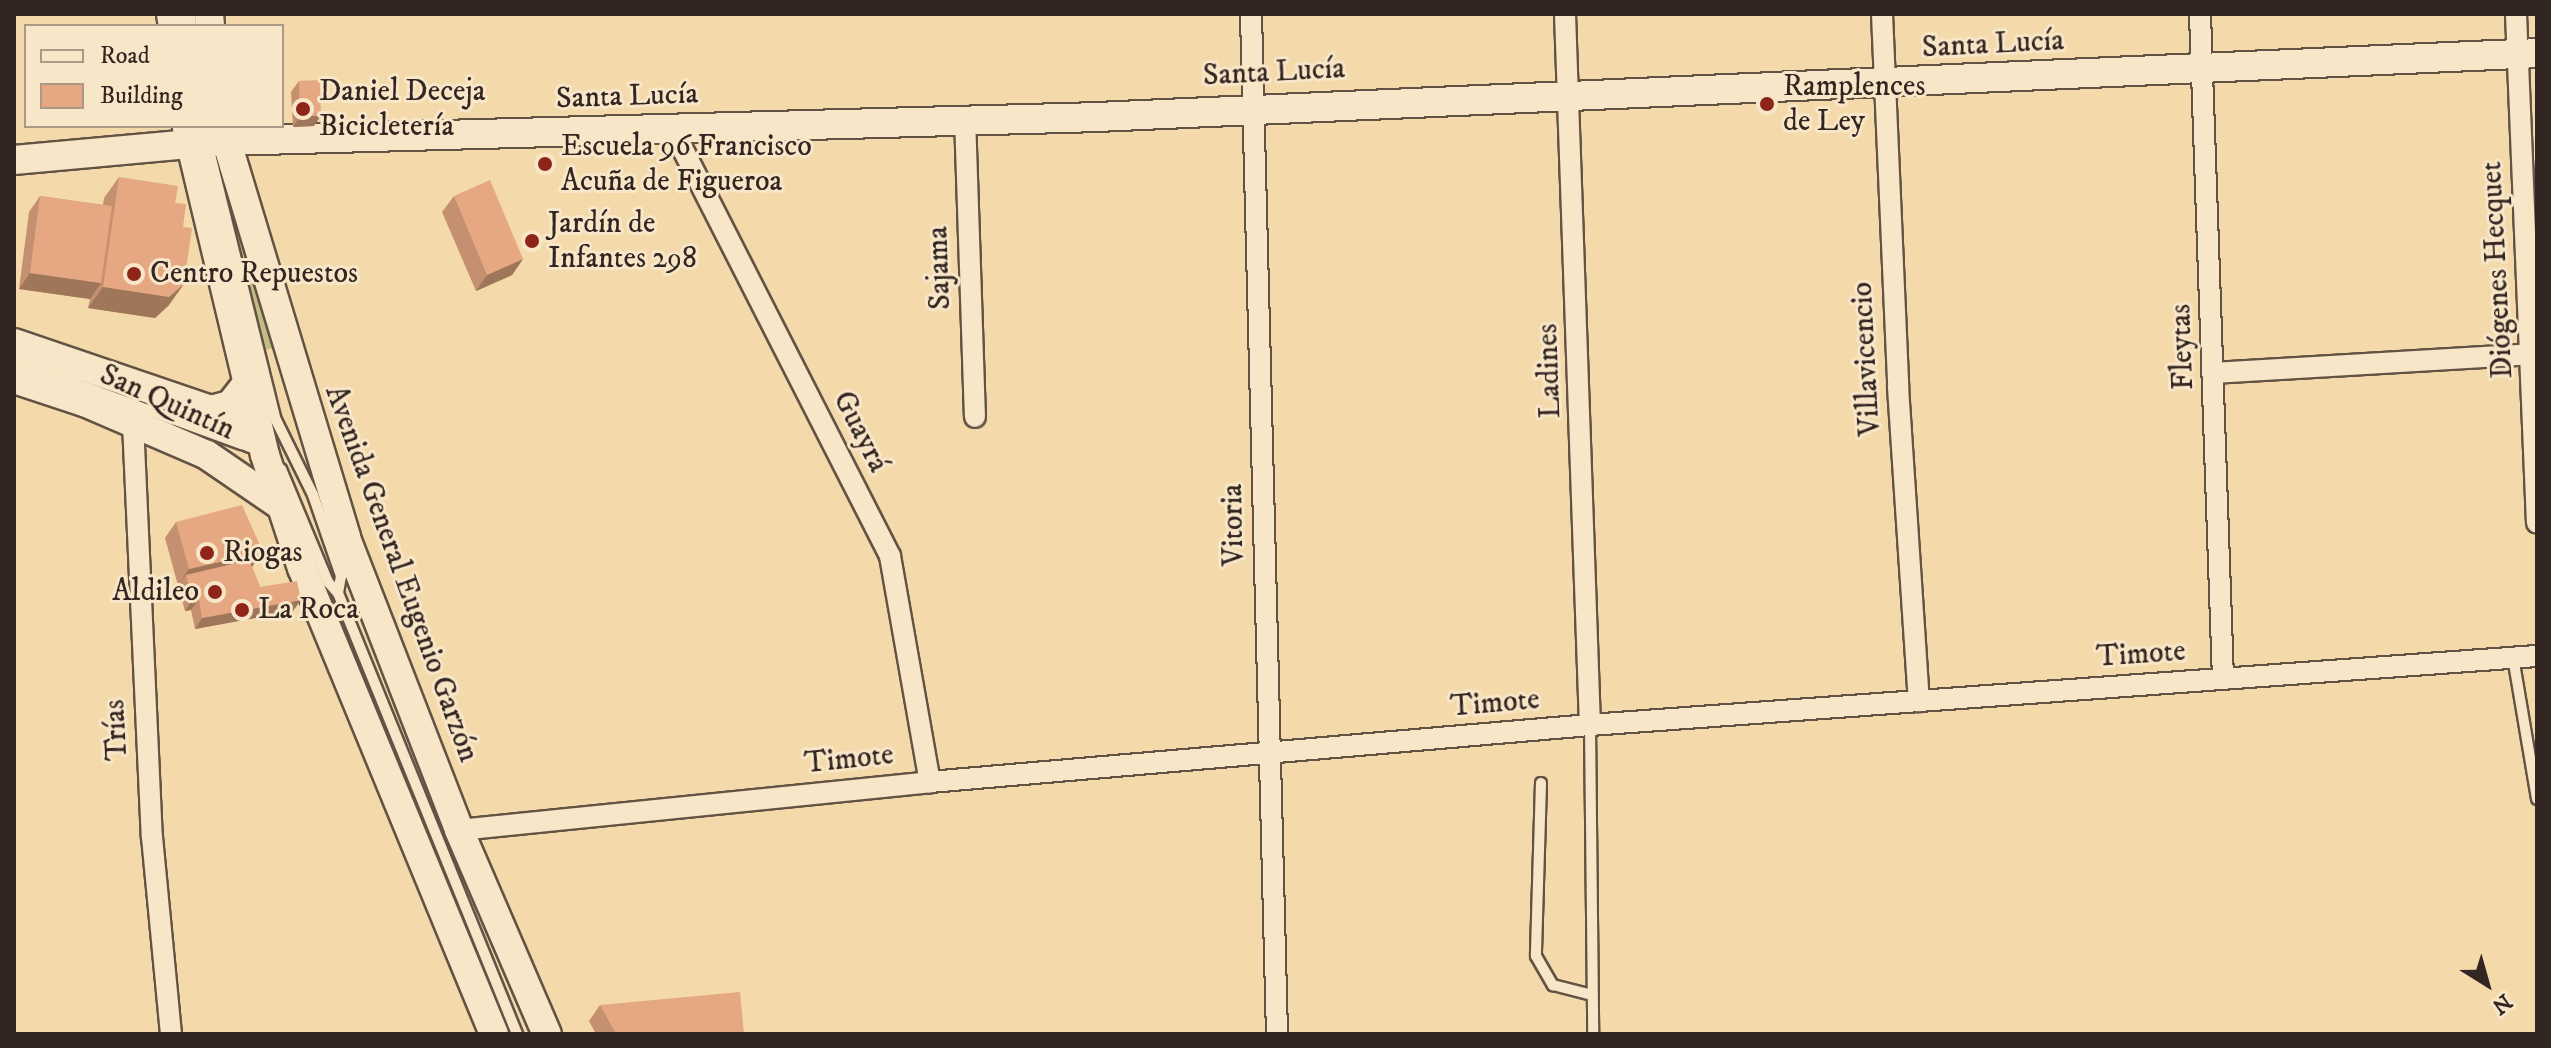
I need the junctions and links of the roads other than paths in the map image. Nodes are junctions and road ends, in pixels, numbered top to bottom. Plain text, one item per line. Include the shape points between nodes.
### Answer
1 (1251, 14) edge
2 (1565, 14) edge
3 (1882, 14) edge
4 (2200, 14) edge
5 (2516, 14) edge
6 (2527, 54) edge
7 (2201, 67) junction
8 (1885, 85) junction
9 (1567, 96) junction
10 (1255, 106) junction
11 (965, 117) junction
12 (673, 130) junction
13 (205, 134) edge
14 (14, 160) edge
15 (14, 343) edge
16 (2535, 354) edge
17 (14, 361) edge
18 (2214, 373) junction
19 (14, 379) edge
20 (249, 381) junction
21 (975, 417) dead end
22 (133, 423) junction
23 (265, 455) junction
24 (283, 507) junction
25 (2537, 523) edge
26 (338, 593) junction
27 (2537, 656) edge
28 (2513, 657) junction
29 (2223, 679) junction
30 (1919, 701) junction
31 (1590, 725) junction
32 (1269, 753) junction
33 (930, 782) junction
34 (1541, 783) dead end
35 (2537, 799) edge
36 (459, 830) junction
37 (1592, 995) junction
38 (171, 1034) edge
39 (494, 1034) edge
40 (517, 1034) edge
41 (547, 1034) edge
42 (1277, 1034) edge
43 (1593, 1034) edge

1 - 10 street, Vitoria
2 - 9 street, Ladines
3 - 8 street, Villavicencio
4 - 7 street, Fleytas
5 - 6 street, Diógenes Hecquet
6 - 7 street, Santa Lucía
6 - 16 street, Diógenes Hecquet
7 - 8 street, Santa Lucía
7 - 18 street, Fleytas
8 - 9 street, Santa Lucía
8 - 30 street, Villavicencio
9 - 10 street, Santa Lucía
9 - 31 street, Ladines
10 - 11 street, Santa Lucía via 1097,117
10 - 32 street, Vitoria
11 - 12 street, Santa Lucía
11 - 21 street, Sajama
12 - 13 street, Santa Lucía
12 - 33 street, Guayrá via 890,556
13 - 14 street, Santa Lucía
13 - 20 street, Avenida General Eugenio Garzón
13 - 26 lane, Avenida General Eugenio Garzón via 276,420 313,495 341,576
13 - 36 street, Avenida General Eugenio Garzón via 332,496
15 - 20 street, San Quintín via 211,410 230,405
16 - 18 street
16 - 25 street, Diógenes Hecquet
17 - 23 lane, San Quintín via 154,408
18 - 29 street, Fleytas
19 - 22 street, San Quintín
20 - 23 street, Avenida General Eugenio Garzón
22 - 24 street, San Quintín via 234,471
22 - 38 street, Trías via 152,837
23 - 24 street, Avenida General Eugenio Garzón
23 - 26 lane, Avenida General Eugenio Garzón via 291,485 328,582
24 - 39 street, Avenida General Eugenio Garzón via 314,597
26 - 40 lane, Avenida General Eugenio Garzón
27 - 28 street, Timote
28 - 29 street, Timote
28 - 35 lane
29 - 30 street, Timote
30 - 31 street, Timote
31 - 32 street, Timote
31 - 37 lane
32 - 33 street, Timote
32 - 42 street, Vitoria
33 - 36 street, Timote
34 - 37 lane via 1536,956 1553,985
36 - 41 street, Avenida General Eugenio Garzón
37 - 43 lane

